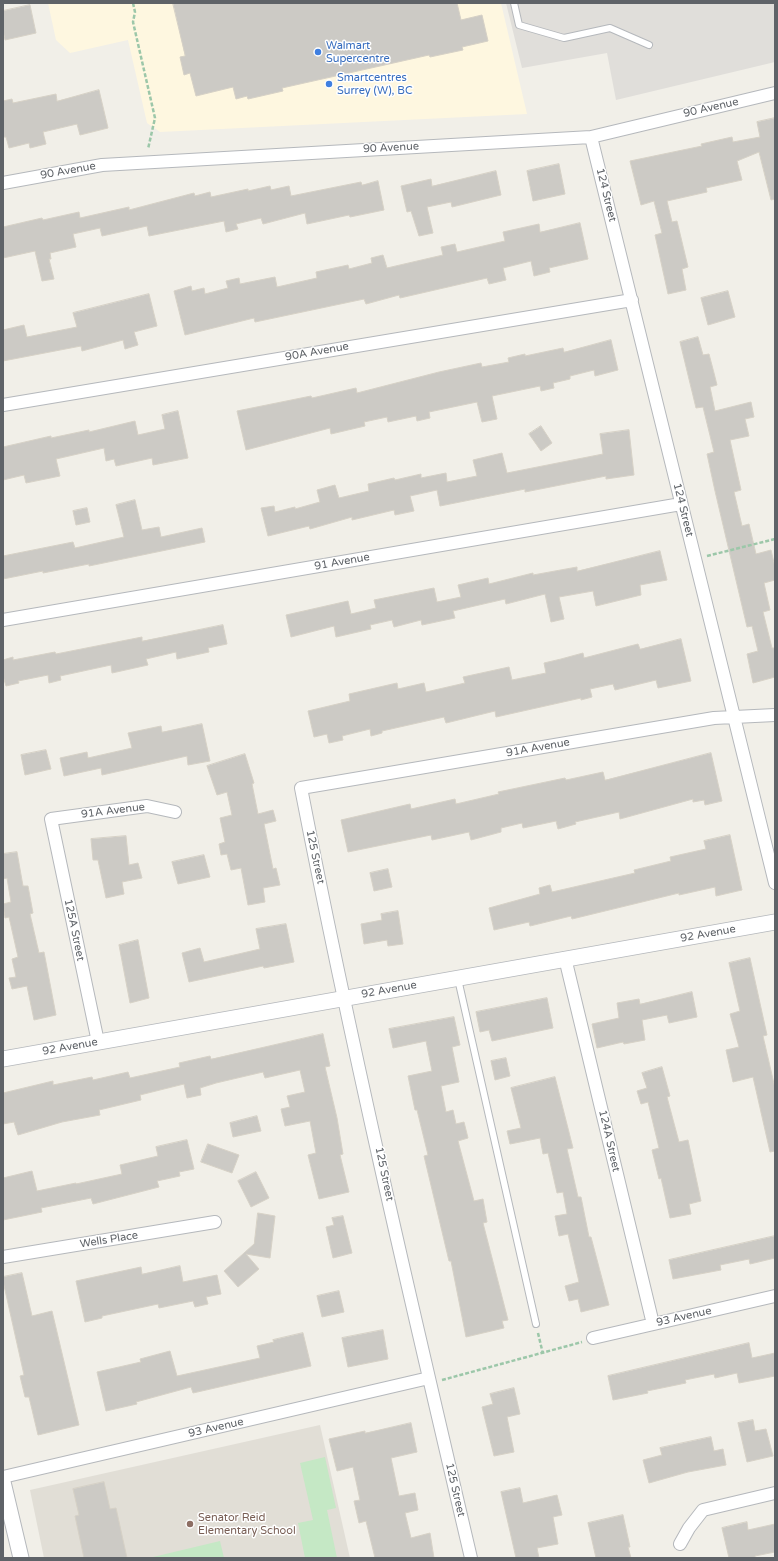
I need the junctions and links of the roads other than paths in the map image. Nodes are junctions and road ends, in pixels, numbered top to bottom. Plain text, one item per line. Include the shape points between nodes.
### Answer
1 (514, 3) edge
2 (649, 45) dead end
3 (775, 93) edge
4 (591, 137) junction
5 (3, 183) edge
6 (632, 300) junction
7 (3, 405) edge
8 (681, 504) junction
9 (3, 620) edge
10 (775, 715) edge
11 (735, 717) junction
12 (301, 788) joint
13 (175, 812) dead end
14 (51, 819) joint
15 (775, 883) edge
16 (775, 922) edge
17 (565, 958) junction
18 (458, 978) junction
19 (345, 998) junction
20 (98, 1042) junction
21 (3, 1059) edge
22 (215, 1222) dead end
23 (3, 1257) edge
24 (775, 1296) edge
25 (536, 1324) road end
26 (653, 1324) junction
27 (590, 1339) road end
28 (428, 1378) junction
29 (3, 1477) edge
30 (3, 1482) edge
31 (775, 1493) edge
32 (680, 1544) dead end
33 (21, 1558) edge
34 (471, 1558) edge

1 - 2 lane via 519,25 564,38 610,28
3 - 4 street, 90 Avenue
4 - 5 street, 90 Avenue via 108,165
4 - 6 street, 124 Street
6 - 7 street, 90A Avenue
6 - 8 street, 124 Street
8 - 9 street, 91 Avenue
8 - 11 street, 124 Street
10 - 11 street, 91A Avenue
11 - 12 street, 91A Avenue via 714,718
11 - 15 street, 124 Street
12 - 19 street, 125 Street
13 - 14 street, 91A Avenue via 147,806
14 - 20 street, 125A Street
16 - 17 street, 92 Avenue
17 - 18 street, 92 Avenue
17 - 26 street, 124A Street
18 - 19 street, 92 Avenue
18 - 25 lane
19 - 20 street, 92 Avenue
19 - 28 street, 125 Street
20 - 21 street, 92 Avenue
22 - 23 street, Wells Place
24 - 26 street, 93 Avenue
26 - 27 street, 93 Avenue
28 - 29 street, 93 Avenue
28 - 34 street, 125 Street
30 - 33 street
31 - 32 street via 703,1510

